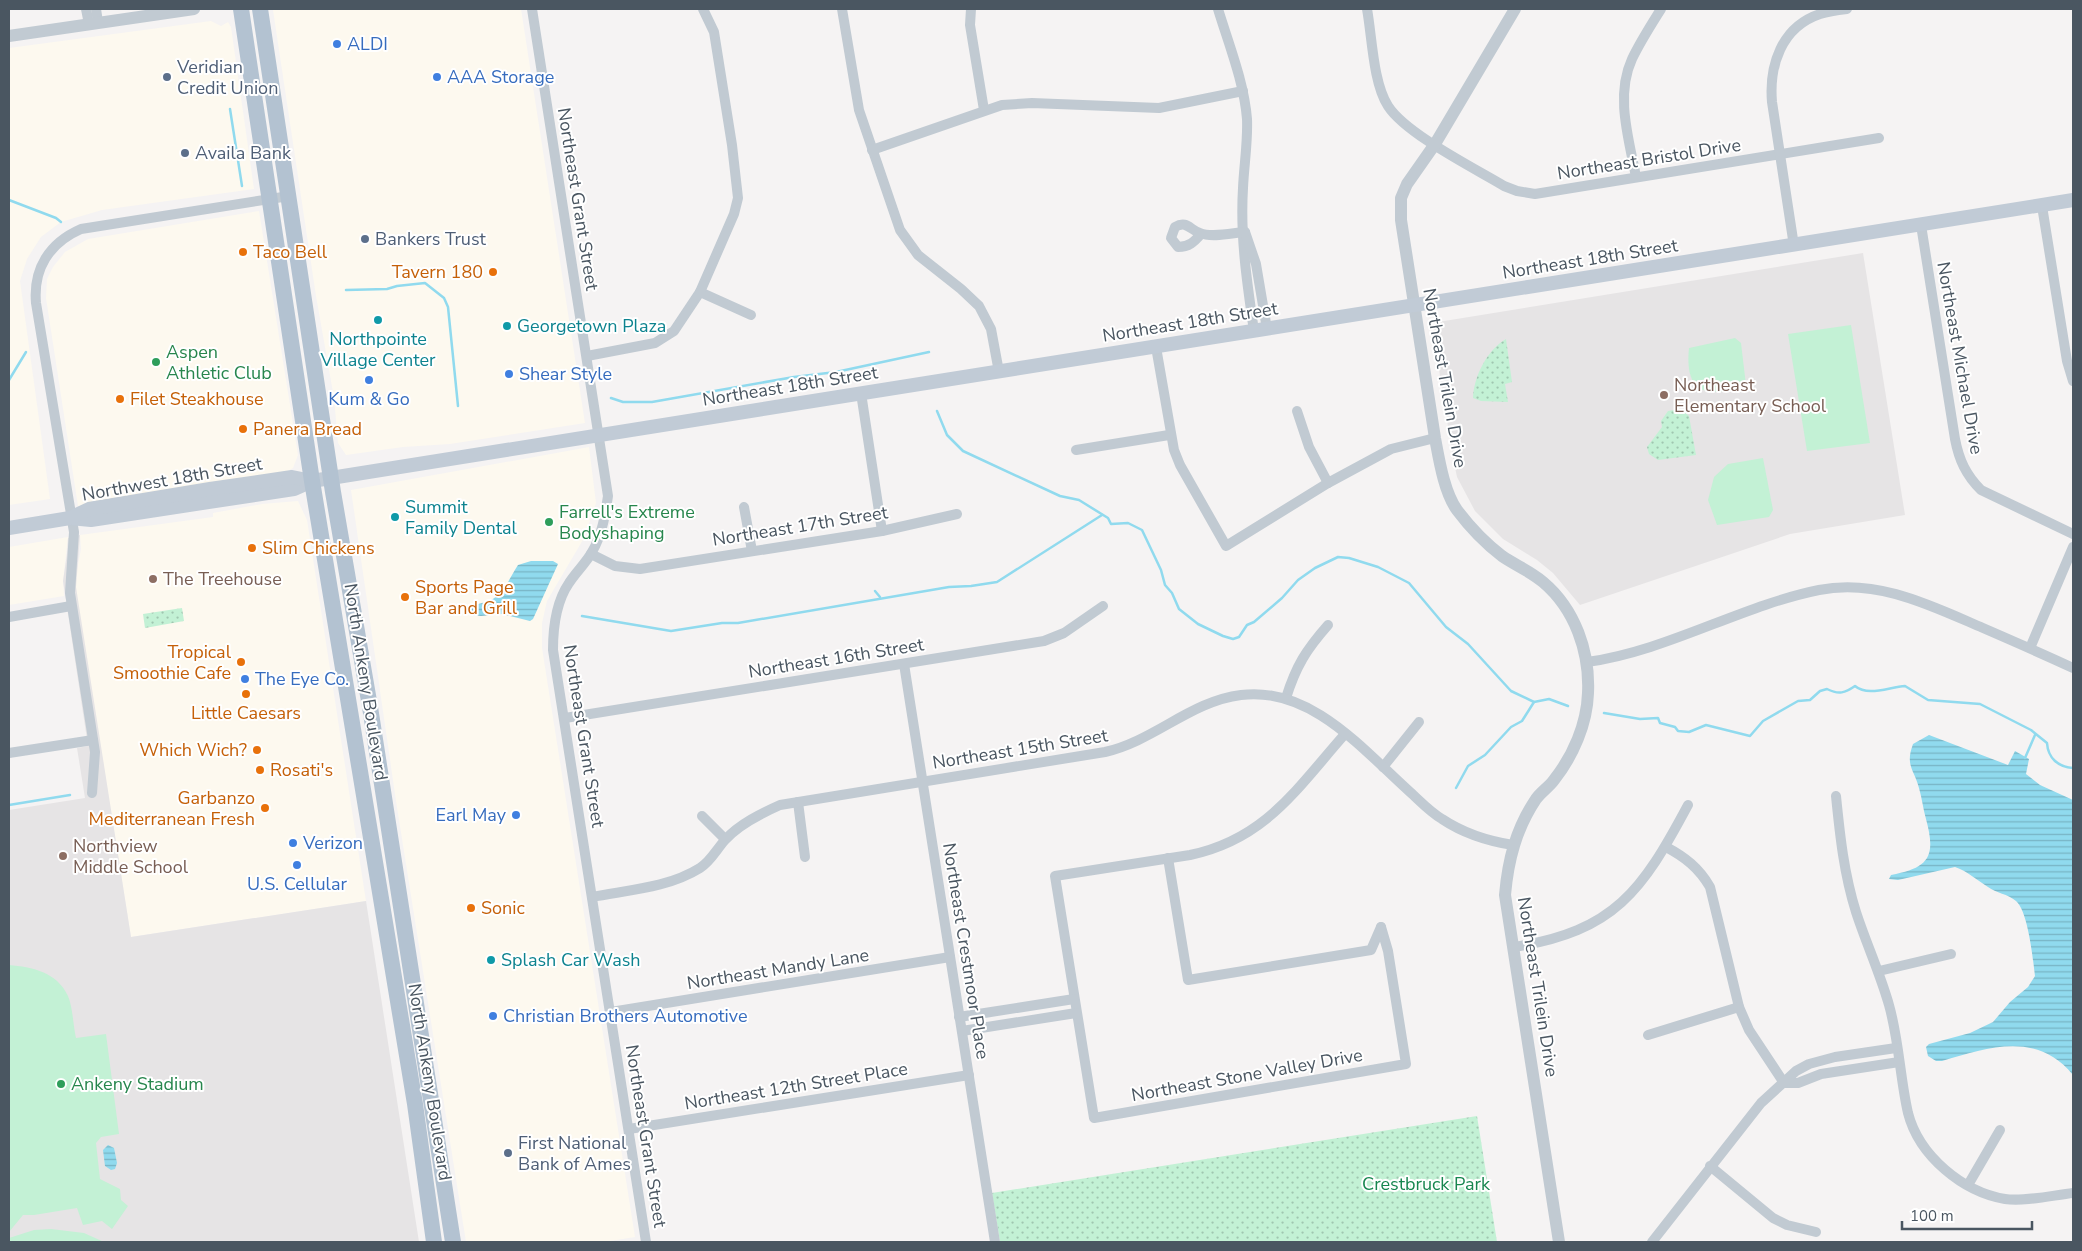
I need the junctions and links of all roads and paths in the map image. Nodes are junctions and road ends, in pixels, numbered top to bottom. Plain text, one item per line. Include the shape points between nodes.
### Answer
1 (86, 9) edge
2 (96, 9) edge
3 (194, 9) edge
4 (241, 9) edge
5 (260, 9) edge
6 (532, 9) edge
7 (703, 9) edge
8 (842, 9) edge
9 (971, 9) edge
10 (1218, 9) edge
11 (1367, 9) edge
12 (1515, 9) edge
13 (1661, 9) edge
14 (1847, 9) edge
15 (94, 23) junction
16 (9, 36) edge
17 (1243, 91) junction
18 (984, 110) junction
19 (1879, 138) dead end
20 (1435, 144) junction
21 (872, 150) junction
22 (1780, 154) junction
23 (1636, 177) junction
24 (289, 196) junction
25 (270, 198) junction
26 (2073, 200) edge
27 (2042, 206) junction
28 (1921, 225) junction
29 (1245, 232) junction
30 (1202, 234) dead end
31 (1794, 246) junction
32 (700, 292) junction
33 (1415, 306) junction
34 (751, 315) dead end
35 (1260, 330) junction
36 (1156, 347) junction
37 (587, 356) junction
38 (999, 372) junction
39 (2073, 381) edge
40 (861, 393) junction
41 (1297, 411) dead end
42 (1170, 435) junction
43 (599, 436) junction
44 (1435, 438) junction
45 (1076, 450) dead end
46 (331, 478) junction
47 (312, 480) junction
48 (1328, 483) junction
49 (744, 507) dead end
50 (957, 514) dead end
51 (70, 518) junction
52 (9, 528) edge
53 (882, 531) junction
54 (2073, 534) edge
55 (2073, 547) edge
56 (752, 551) junction
57 (591, 554) junction
58 (71, 606) junction
59 (1103, 606) dead end
60 (9, 617) edge
61 (1328, 625) dead end
62 (2030, 648) junction
63 (1587, 662) junction
64 (904, 664) junction
65 (2073, 668) edge
66 (1286, 698) junction
67 (565, 718) junction
68 (1419, 722) dead end
69 (1345, 734) junction
70 (93, 740) junction
71 (9, 753) edge
72 (1383, 767) junction
73 (923, 781) junction
74 (92, 793) dead end
75 (1836, 796) dead end
76 (798, 802) junction
77 (1688, 806) dead end
78 (702, 816) dead end
79 (725, 839) junction
80 (1513, 844) junction
81 (1666, 847) junction
82 (805, 857) dead end
83 (1168, 858) junction
84 (592, 897) junction
85 (1514, 947) junction
86 (1371, 950) junction
87 (1388, 952) junction
88 (1951, 954) dead end
89 (950, 957) junction
90 (1879, 971) junction
91 (1074, 999) junction
92 (1739, 1007) junction
93 (611, 1012) junction
94 (1076, 1013) junction
95 (960, 1017) junction
96 (962, 1031) junction
97 (1648, 1036) dead end
98 (1896, 1048) junction
99 (1899, 1062) junction
100 (969, 1074) junction
101 (1784, 1083) junction
102 (629, 1128) junction
103 (2000, 1130) dead end
104 (1710, 1166) junction
105 (1968, 1185) junction
106 (2073, 1193) edge
107 (1816, 1232) dead end
108 (434, 1242) edge
109 (453, 1242) edge
110 (646, 1242) edge
111 (995, 1242) edge
112 (1559, 1242) edge
113 (1652, 1242) edge

1 - 15 street
2 - 15 street
3 - 15 street
4 - 25 main road, North Ankeny Boulevard
5 - 24 main road, North Ankeny Boulevard
6 - 37 street, Northeast Grant Street
7 - 32 street via 716,42 738,198 724,242
8 - 21 street via 857,101
9 - 18 street via 970,24
10 - 17 street
11 - 20 street, Northeast Bristol Drive via 1378,78 1388,106 1416,133
12 - 20 street, Northeast Trilein Drive
13 - 23 street via 1631,60 1624,89
14 - 22 street via 1820,14 1803,22 1786,40 1772,66 1770,81
15 - 16 street
17 - 18 street via 1159,108 1032,103
17 - 29 street via 1247,140 1243,187
18 - 21 street
19 - 22 street, Northeast Bristol Drive
20 - 23 street, Northeast Bristol Drive via 1517,192 1535,194
20 - 33 street, Northeast Trilein Drive via 1401,198 1401,220
21 - 38 street via 894,216 909,244 929,265 971,297 986,316
22 - 23 street, Northeast Bristol Drive
22 - 31 street
24 - 25 street
24 - 46 main road, North Ankeny Boulevard
25 - 47 main road, North Ankeny Boulevard
25 - 51 street via 92,226 70,234 52,248 39,269 35,292
26 - 27 main road, Northeast 18th Street
27 - 28 main road, Northeast 18th Street
27 - 39 street
28 - 31 main road, Northeast 18th Street
28 - 54 street, Northeast Michael Drive via 1958,454 1970,480 1981,490
29 - 30 street
29 - 35 street via 1244,260
31 - 33 main road, Northeast 18th Street
32 - 34 street
32 - 37 street via 679,326 662,340
33 - 35 main road, Northeast 18th Street
33 - 44 street, Northeast Trilein Drive
35 - 36 main road, Northeast 18th Street
36 - 38 main road, Northeast 18th Street
36 - 42 street
37 - 43 street, Northeast Grant Street
38 - 40 main road, Northeast 18th Street
40 - 43 main road, Northeast 18th Street
40 - 53 street
41 - 48 street via 1309,447
42 - 45 street
42 - 48 street via 1180,465 1226,546
43 - 46 main road, Northeast 18th Street
43 - 57 street, Northeast Grant Street via 608,496 603,525
44 - 48 street via 1391,449
44 - 63 street, Northeast Trilein Drive via 1442,473 1456,508 1482,539 1502,556 1529,571 1561,600 1578,632
46 - 47 main road, Northeast 18th Street
46 - 109 main road, North Ankeny Boulevard
47 - 51 main road, Northwest 18th Street via 292,477 210,489 89,509
47 - 108 main road, North Ankeny Boulevard
49 - 56 street
50 - 53 street, Northeast 17th Street
51 - 52 main road, Northwest 18th Street
51 - 58 street via 74,545
53 - 56 street, Northeast 17th Street
55 - 62 street
56 - 57 street, Northeast 17th Street via 640,569 615,566
57 - 67 street, Northeast Grant Street via 564,592 554,626 553,650
58 - 60 street
58 - 70 street
59 - 64 street, Northeast 16th Street via 1064,633 1044,641
61 - 66 street via 1303,656
62 - 63 street via 1916,599 1852,588 1821,590 1788,598 1620,656
62 - 65 street
63 - 80 street, Northeast Trilein Drive via 1588,695 1583,725 1569,759 1537,798
64 - 67 street, Northeast 16th Street
64 - 73 street, Northeast Crestmoor Place
66 - 69 street, Northeast 15th Street via 1318,713
66 - 73 street, Northeast 15th Street via 1259,694 1228,696 1115,750
67 - 84 street, Northeast Grant Street
68 - 72 street
69 - 72 street, Northeast 15th Street
69 - 83 street via 1284,804 1257,828 1208,852
70 - 71 street
70 - 74 street
72 - 80 street, Northeast 15th Street via 1441,819 1463,831
73 - 76 street, Northeast 15th Street
73 - 89 street, Northeast Crestmoor Place
75 - 90 street via 1845,871
76 - 79 street, Northeast 15th Street via 759,814
76 - 82 street
77 - 81 street
78 - 79 street
79 - 84 street, Northeast 15th Street via 716,854 702,867 683,878
80 - 85 street, Northeast Trilein Drive via 1506,895
81 - 85 street via 1646,877 1622,902 1596,922 1570,934
81 - 92 street via 1701,872 1710,887
83 - 86 street via 1188,980
83 - 91 street via 1055,876
84 - 93 street, Northeast Grant Street
85 - 112 street, Northeast Trilein Drive
86 - 87 street
86 - 87 street via 1381,927
87 - 94 street, Northeast Stone Valley Drive via 1406,1064 1094,1118
88 - 90 street
89 - 93 street, Northeast Mandy Lane
89 - 95 street, Northeast Crestmoor Place
90 - 98 street via 1890,1008
91 - 94 street
91 - 95 street
92 - 97 street
92 - 101 street via 1749,1030
93 - 102 street, Northeast Grant Street
94 - 96 street
95 - 96 street, Northeast Crestmoor Place
96 - 100 street, Northeast Crestmoor Place
98 - 99 street
98 - 101 street via 1809,1064
99 - 101 street
99 - 105 street via 1909,1115 1915,1128 1933,1158 1953,1177
100 - 102 street, Northeast 12th Street Place
100 - 111 street, Northeast Crestmoor Place
101 - 104 street via 1761,1103
102 - 110 street, Northeast Grant Street
103 - 105 street
104 - 107 street via 1774,1218 1787,1225
104 - 113 street
105 - 106 street via 2007,1200

